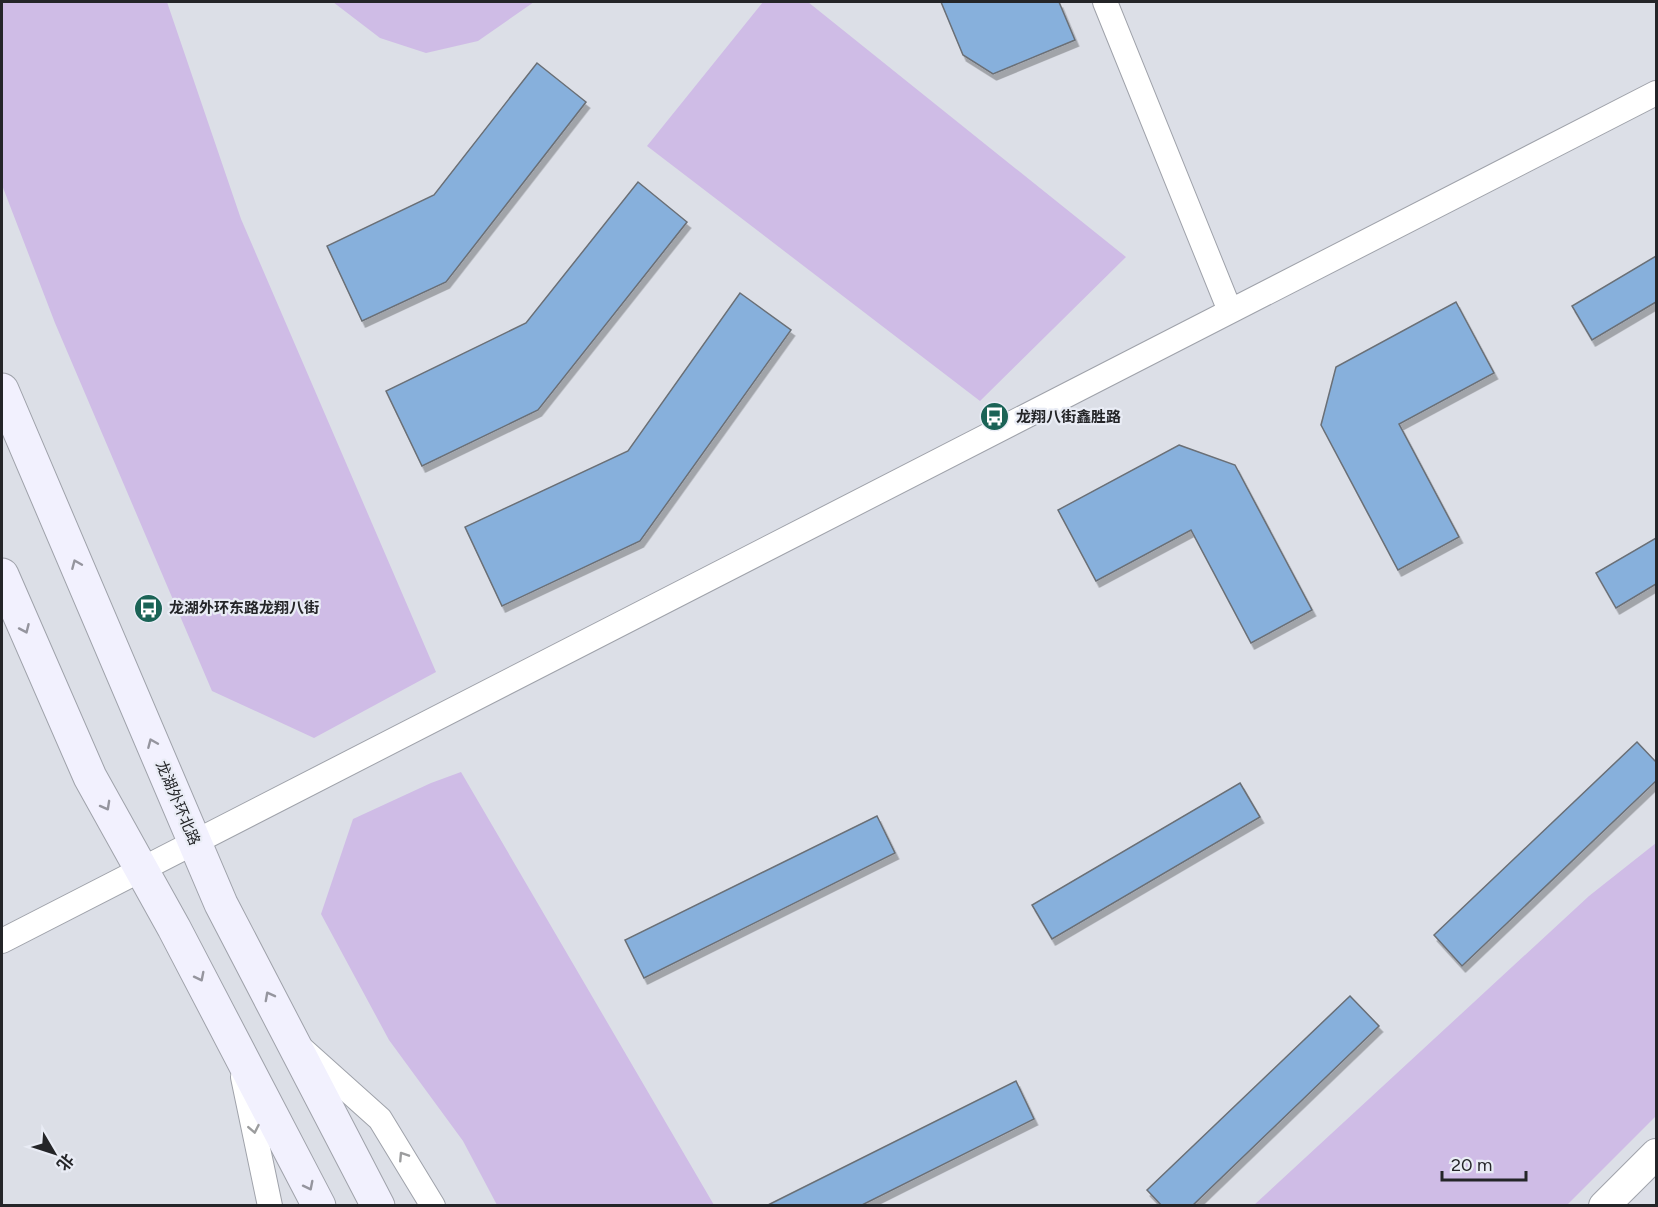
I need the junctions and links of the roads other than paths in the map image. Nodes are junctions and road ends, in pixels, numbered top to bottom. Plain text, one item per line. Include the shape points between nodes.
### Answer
1 (1105, 2) edge
2 (1656, 93) edge
3 (1230, 311) junction
4 (2, 390) edge
5 (2, 576) edge
6 (195, 842) junction
7 (142, 869) junction
8 (2, 941) edge
9 (292, 1039) junction
10 (238, 1051) junction
11 (1656, 1154) edge
12 (270, 1206) edge
13 (319, 1206) edge
14 (378, 1206) edge
15 (433, 1206) edge
16 (1604, 1206) edge

1 - 3 street
2 - 3 street
3 - 6 street
6 -> 4 main road, 龙湖外环北路
5 -> 7 main road via 90,777
6 - 7 street
9 -> 6 main road, 龙湖外环北路 via 221,904
7 - 8 street
7 -> 10 main road
9 - 14 main road, 龙湖外环北路
15 -> 9 street via 380,1119
10 -> 12 street
10 -> 13 main road
11 - 16 street

